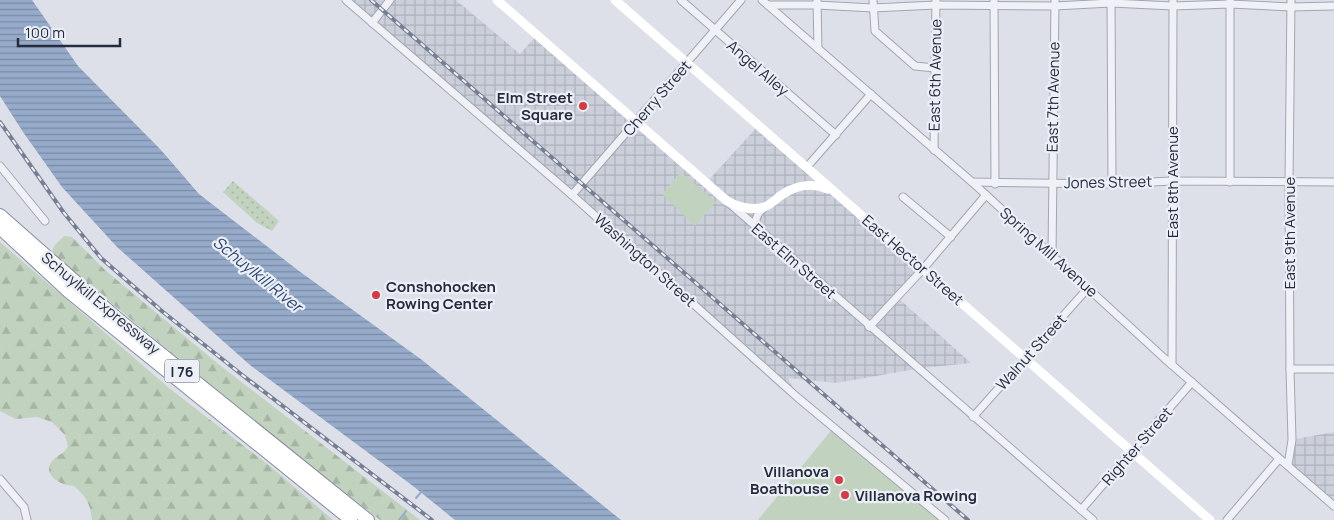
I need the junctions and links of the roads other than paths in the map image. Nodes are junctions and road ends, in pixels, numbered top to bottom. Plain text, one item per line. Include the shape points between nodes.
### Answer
1 (346, 0) edge
2 (390, 0) edge
3 (497, 0) edge
4 (615, 0) edge
5 (682, 0) edge
6 (741, 0) edge
7 (817, 2) edge
8 (936, 2) edge
9 (1111, 2) edge
10 (1230, 2) edge
11 (765, 3) edge
12 (994, 3) edge
13 (1055, 3) edge
14 (1173, 3) edge
15 (1291, 3) edge
16 (873, 4) edge
17 (1334, 6) edge
18 (372, 23) junction
19 (716, 30) junction
20 (818, 49) junction
21 (687, 63) junction
22 (934, 68) junction
23 (871, 94) junction
24 (637, 122) junction
25 (836, 135) junction
26 (934, 150) junction
27 (0, 166) edge
28 (806, 168) junction
29 (1172, 181) junction
30 (972, 182) junction
31 (1230, 182) junction
32 (1334, 182) edge
33 (1052, 183) junction
34 (1289, 183) junction
35 (995, 184) junction
36 (1112, 184) junction
37 (797, 187) junction
38 (572, 195) junction
39 (986, 195) junction
40 (903, 197) dead end
41 (844, 200) junction
42 (726, 201) junction
43 (764, 207) junction
44 (0, 215) edge
45 (44, 221) dead end
46 (0, 228) edge
47 (763, 233) junction
48 (950, 237) junction
49 (1052, 255) junction
50 (923, 269) junction
51 (1088, 288) junction
52 (869, 327) junction
53 (1026, 359) junction
54 (1172, 365) junction
55 (1290, 368) junction
56 (1334, 369) edge
57 (1192, 382) junction
58 (973, 417) junction
59 (1132, 452) junction
60 (1279, 459) junction
61 (1288, 465) junction
62 (0, 478) edge
63 (1334, 506) edge
64 (1081, 510) junction
65 (27, 520) edge
66 (351, 520) edge
67 (368, 520) edge
68 (944, 520) edge
69 (1093, 520) edge
70 (1210, 520) edge
71 (1227, 520) edge

1 - 18 street, Washington Street
2 - 18 street
3 - 24 main road, East Elm Street
4 - 21 main road, East Hector Street
5 - 19 street, Angel Alley
6 - 19 street, Cherry Street
7 - 11 street
7 - 16 street
7 - 20 street
8 - 12 street
8 - 16 street
8 - 22 street, East 6th Avenue
9 - 13 street
9 - 14 street
9 - 36 street
10 - 14 street
10 - 15 street
10 - 31 street
11 - 20 street, Spring Mill Avenue
12 - 13 street
12 - 35 street
13 - 33 street, East 7th Avenue
14 - 29 street, East 8th Avenue
15 - 17 street
15 - 34 street, East 9th Avenue
16 - 22 street via 875,31 915,66
18 - 38 street, Washington Street
19 - 21 street, Cherry Street
19 - 25 street, Angel Alley
20 - 23 street, Spring Mill Avenue
21 - 24 street, Cherry Street
21 - 28 main road, East Hector Street
22 - 26 street, East 6th Avenue
23 - 25 street
23 - 26 street, Spring Mill Avenue
24 - 38 street, Cherry Street
24 - 42 main road, East Elm Street
25 - 28 street
26 - 30 street, Spring Mill Avenue
27 - 45 street
28 - 37 main road via 805,179
28 - 41 main road, East Hector Street
29 - 31 street, Jones Street
29 - 36 street, Jones Street
29 - 54 street, East 8th Avenue
30 - 35 street, Jones Street
30 - 39 street, Spring Mill Avenue
31 - 34 street, Jones Street
32 - 34 street, Jones Street
33 - 35 street, Jones Street
33 - 36 street, Jones Street
33 - 49 street, East 7th Avenue
34 - 55 street, East 9th Avenue
37 - 41 main road via 819,186
37 - 43 main road
38 - 68 street, Washington Street via 797,396
39 - 48 street
39 - 49 street, Spring Mill Avenue
40 - 48 street
41 - 50 main road, East Hector Street
42 - 43 main road via 742,207
42 - 47 street, East Elm Street
43 - 47 street via 755,222
44 - 67 highway, Schuylkill Expressway / I 76 via 118,320
46 - 66 highway, Schuylkill Expressway / I 76 via 69,292
47 - 52 street, East Elm Street
48 - 50 street
49 - 51 street, Spring Mill Avenue
50 - 52 street
50 - 53 main road, East Hector Street
51 - 53 street, Walnut Street
51 - 54 street, Spring Mill Avenue
52 - 58 street, East Elm Street
53 - 58 street, Walnut Street
53 - 59 main road, East Hector Street
54 - 57 street, Spring Mill Avenue
55 - 56 street
55 - 61 street, East 9th Avenue via 1292,440
57 - 59 street, Righter Street
57 - 60 street, Spring Mill Avenue
58 - 64 street, East Elm Street
59 - 64 street, Righter Street
59 - 70 main road, East Hector Street
60 - 61 street, Spring Mill Avenue
60 - 71 street
61 - 63 street, Spring Mill Avenue
62 - 65 street via 24,508
64 - 69 street, East Elm Street

